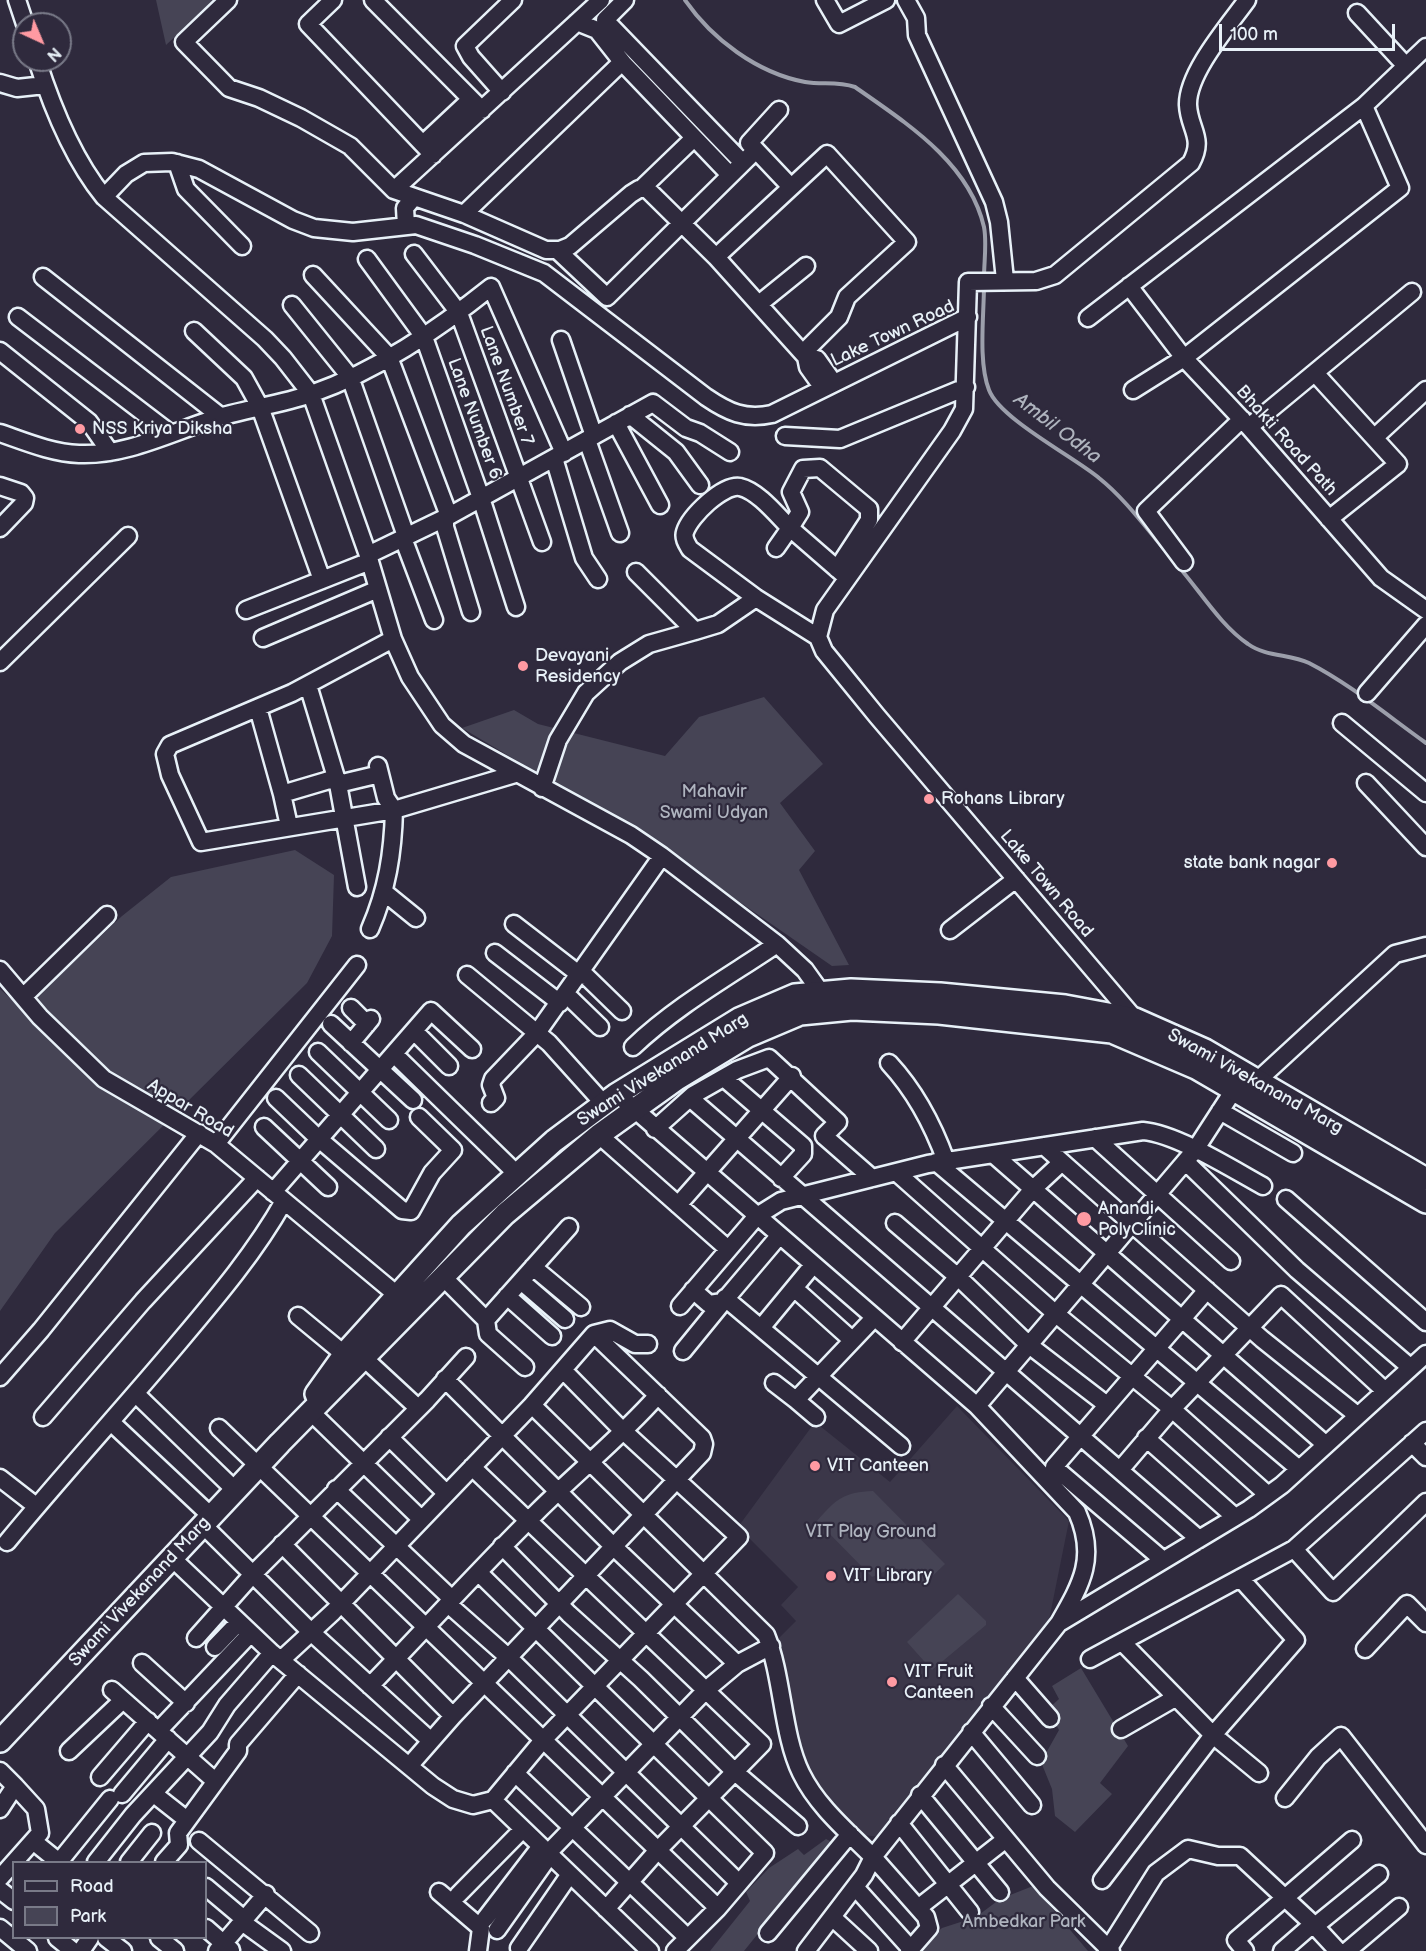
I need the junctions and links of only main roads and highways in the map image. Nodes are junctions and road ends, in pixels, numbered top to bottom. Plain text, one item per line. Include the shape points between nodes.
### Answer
1 (822, 1002) junction
2 (1245, 1081) junction
3 (1426, 1179) edge
4 (1426, 1202) edge
5 (280, 1443) junction
6 (0, 1742) edge

1 - 2 main road, Swami Vivekanand Marg via 852,1009 939,1013 1112,1032 1196,1068
1 - 2 main road, Swami Vivekanand Marg via 851,990 940,994 1065,1006 1135,1019 1205,1050
1 - 5 main road, Swami Vivekanand Marg via 748,1036 599,1135 505,1214
1 - 5 main road, Swami Vivekanand Marg via 795,995 740,1019 610,1099 554,1141 461,1225 344,1354
2 - 3 main road, Swami Vivekanand Marg
2 - 4 main road, Swami Vivekanand Marg
5 - 6 main road, Swami Vivekanand Marg

